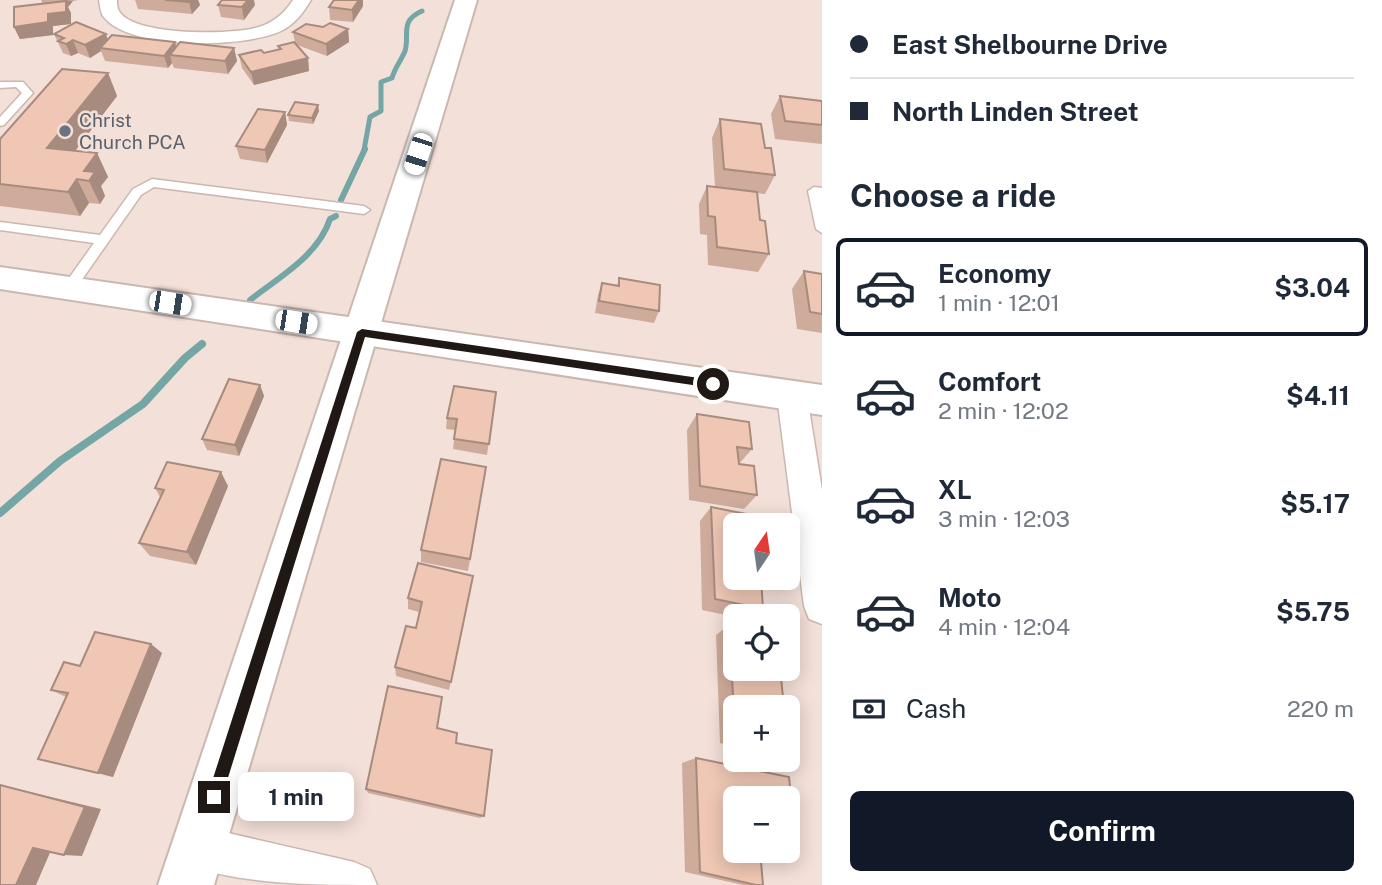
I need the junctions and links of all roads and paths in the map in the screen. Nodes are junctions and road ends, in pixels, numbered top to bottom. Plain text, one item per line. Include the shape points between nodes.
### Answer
1 (108, 0) edge
2 (302, 0) edge
3 (467, 0) edge
4 (0, 85) edge
5 (0, 123) edge
6 (822, 192) edge
7 (364, 210) dead end
8 (0, 226) edge
9 (822, 229) edge
10 (103, 240) junction
11 (0, 278) edge
12 (69, 288) junction
13 (362, 332) junction
14 (807, 398) edge
15 (822, 606) edge
16 (192, 867) edge
17 (354, 885) edge

1 - 2 street via 108,12 121,24 146,31 224,38 258,33 285,21
3 - 13 main road
4 - 5 lane via 19,85 28,93
6 - 9 lane via 814,191
7 - 10 lane via 152,183 137,192
8 - 10 lane
10 - 12 lane
11 - 12 main road
12 - 13 main road
13 - 14 main road
13 - 16 main road
14 - 15 street
16 - 17 street

